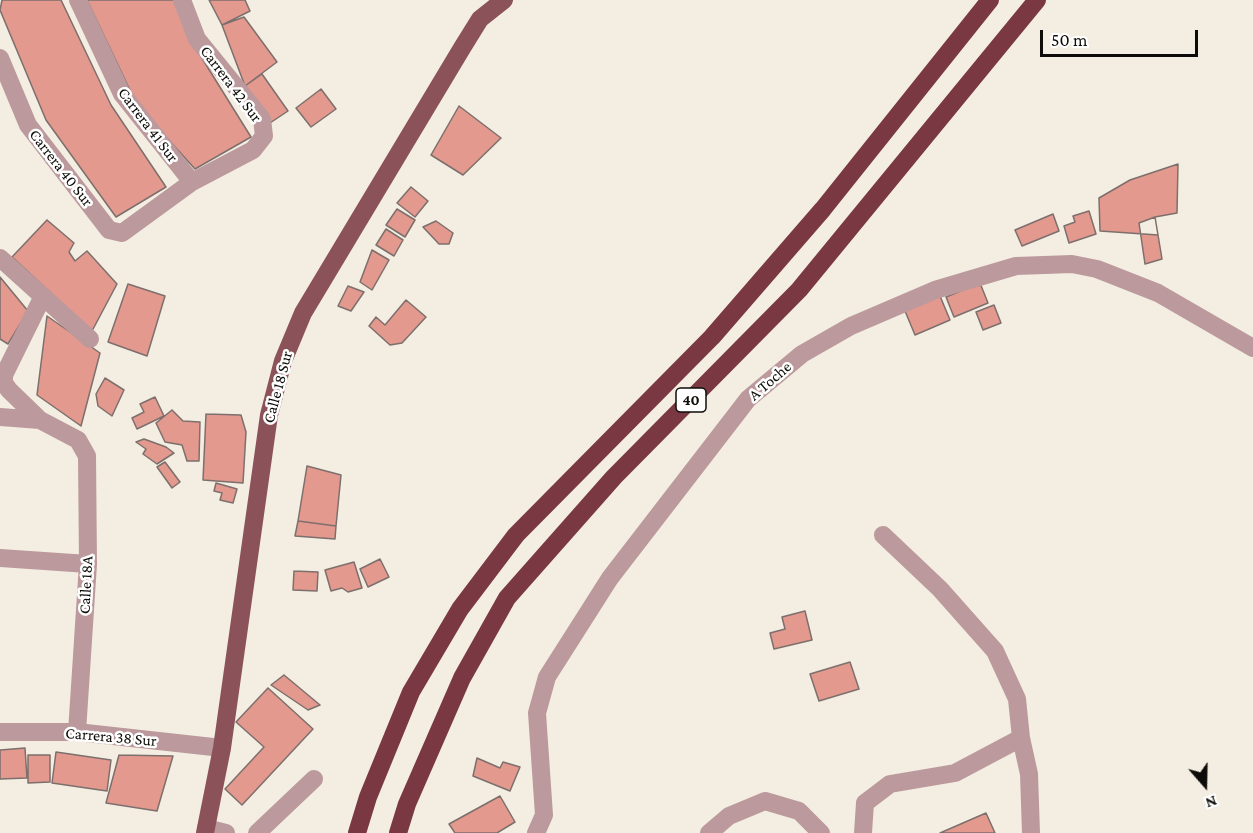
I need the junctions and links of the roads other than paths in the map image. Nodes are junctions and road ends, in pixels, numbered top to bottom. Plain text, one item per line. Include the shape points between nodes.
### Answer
1 (78, 0) edge
2 (182, 0) edge
3 (504, 0) edge
4 (990, 0) edge
5 (1037, 0) edge
6 (0, 58) edge
7 (192, 182) junction
8 (0, 258) edge
9 (44, 296) junction
10 (90, 339) dead end
11 (1253, 348) edge
12 (0, 417) edge
13 (40, 420) junction
14 (883, 535) dead end
15 (0, 558) edge
16 (88, 564) junction
17 (0, 732) edge
18 (77, 732) junction
19 (1021, 738) junction
20 (222, 748) junction
21 (314, 778) dead end
22 (206, 830) edge
23 (226, 833) edge
24 (257, 833) edge
25 (357, 833) edge
26 (398, 833) edge
27 (536, 833) edge
28 (709, 833) edge
29 (821, 833) edge
30 (863, 833) edge
31 (1031, 833) edge

1 - 7 street, Carrera 41 Sur via 122,94
2 - 7 street, Carrera 42 Sur via 197,39 262,119 264,136 253,150
3 - 20 main road, Calle 18 Sur via 480,19 462,48 303,313 283,361 269,415
4 - 25 highway, 40 via 823,208 712,337 509,545 460,609 411,692
5 - 26 highway, 40 via 799,290 614,477 507,598 462,678
6 - 7 street, Carrera 40 Sur via 28,125 109,231 122,233
8 - 9 street
9 - 10 street
9 - 13 street via 4,375 9,390
11 - 27 street, A Toche via 1158,293 1097,269 1072,264 1016,266 935,290 851,326 802,354 748,399 610,578 548,678 537,713 544,815
12 - 13 street
13 - 16 street, Calle 18A via 78,440 87,456
14 - 19 street via 940,589 995,651 1017,699
15 - 16 street
16 - 18 street, Calle 18A
17 - 18 street, Carrera 38 Sur
18 - 20 street, Carrera 38 Sur
19 - 30 street via 955,772 890,784 865,803
19 - 31 street via 1029,774
20 - 22 main road, Calle 18 Sur
21 - 24 street
22 - 23 street
28 - 29 street via 729,816 765,801 799,810

